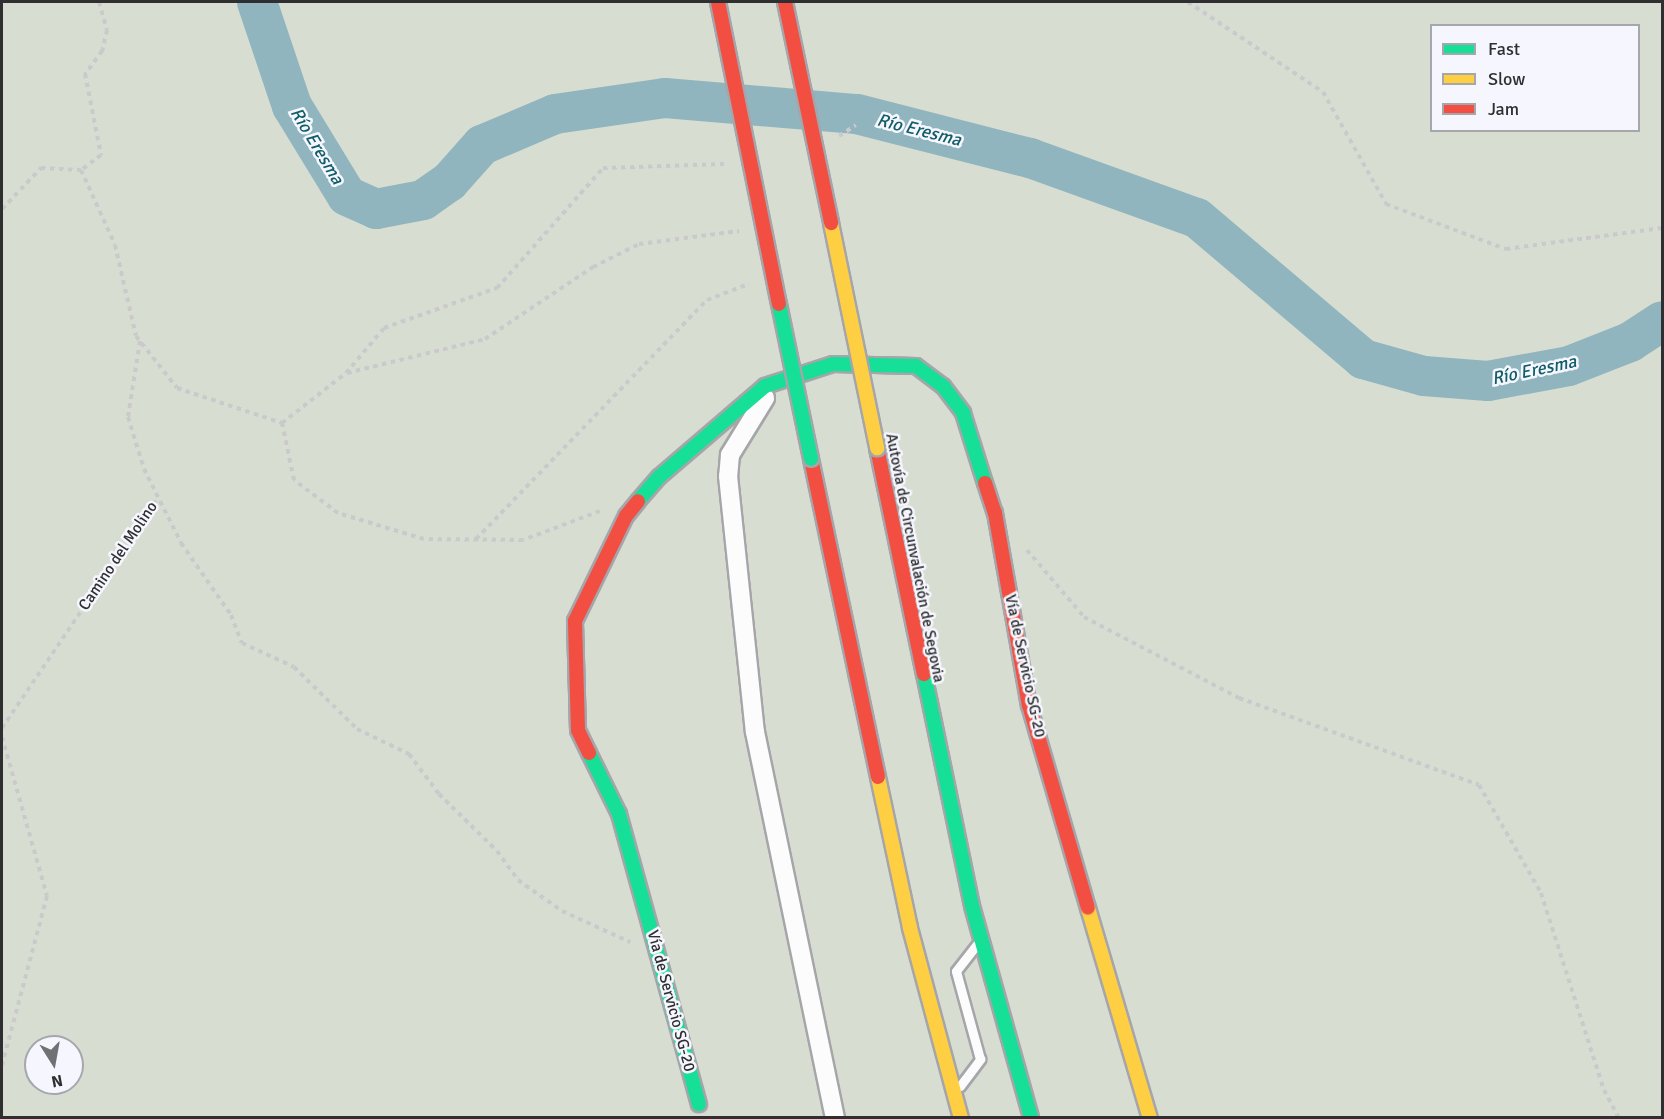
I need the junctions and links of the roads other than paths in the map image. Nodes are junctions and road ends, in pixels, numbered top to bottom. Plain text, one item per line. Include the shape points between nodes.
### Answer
1 (717, 2) edge
2 (785, 2) edge
3 (778, 381) junction
4 (981, 938) junction
5 (954, 1093) junction
6 (699, 1104) dead end
7 (835, 1118) edge
8 (961, 1118) edge
9 (1031, 1118) edge
10 (1150, 1118) edge

1 - 5 main road, bridge via 910,928
2 - 4 main road, Autovía de Circunvalación de Segovia, bridge via 931,720
3 - 6 main road, Vía de Servicio SG-20 via 765,386 659,477 626,516 575,621 578,730 619,814
3 - 7 street via 740,433 730,455 728,476 755,732
3 - 10 main road, Vía de Servicio SG-20 via 833,364 916,366 943,386 963,413 995,513 1029,705
4 - 5 lane via 956,971 980,1059
4 - 9 main road, Autovía de Circunvalación de Segovia
5 - 8 main road

